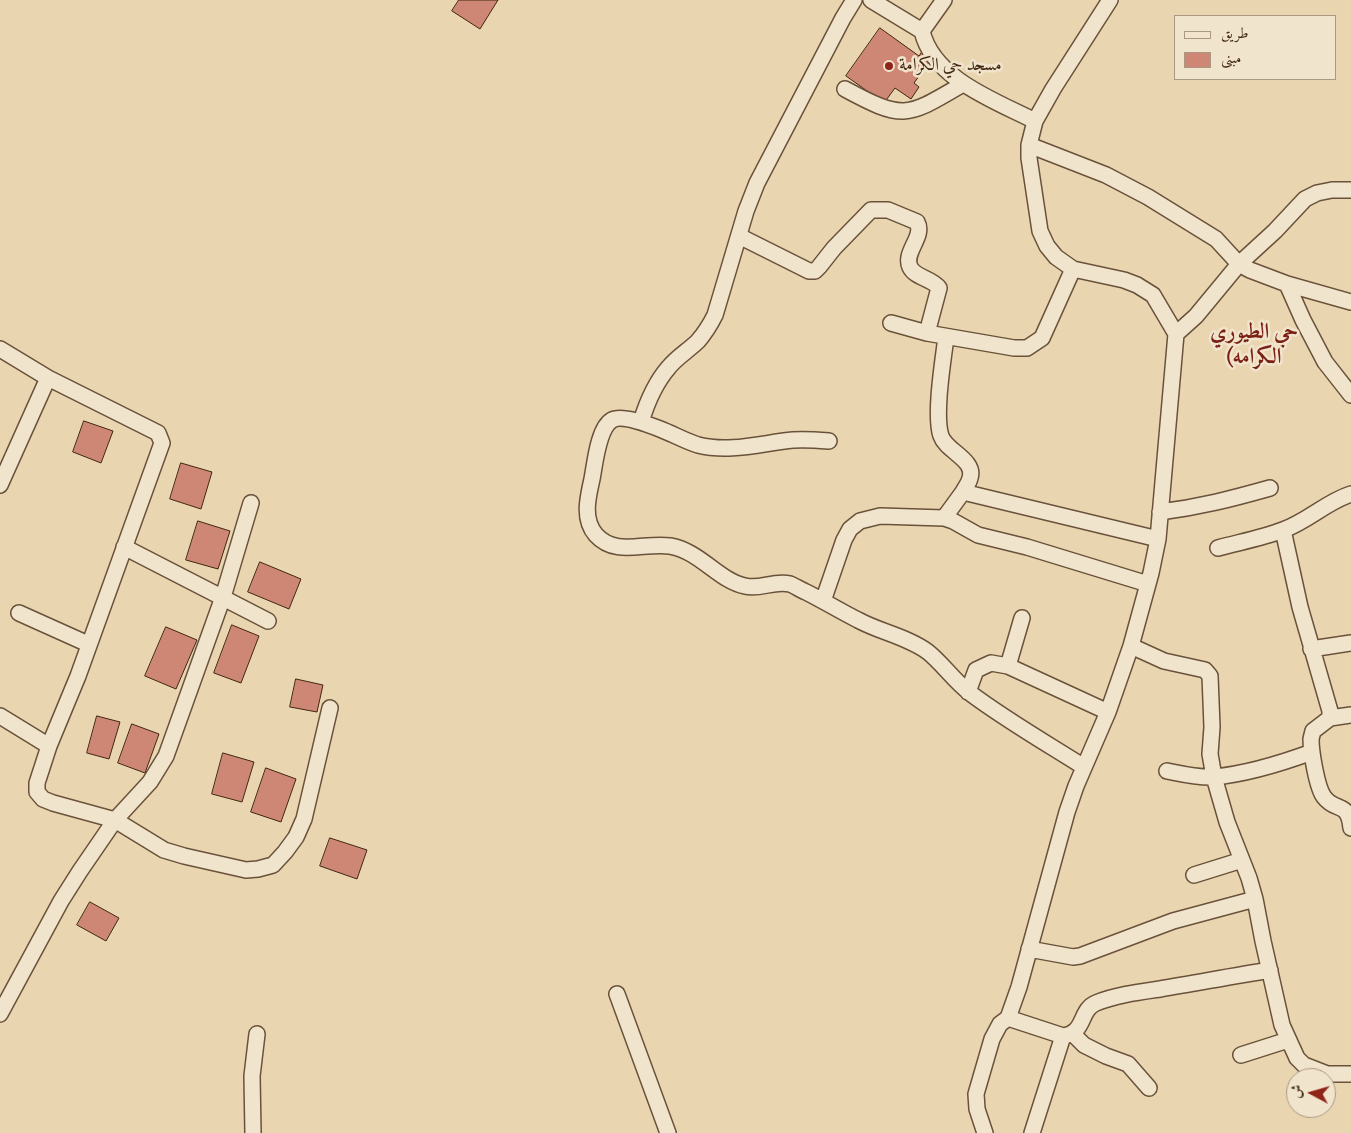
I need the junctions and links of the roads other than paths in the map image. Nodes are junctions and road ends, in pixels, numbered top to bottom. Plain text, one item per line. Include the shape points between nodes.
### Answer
1 (854, 0) edge
2 (871, 0) edge
3 (944, 0) edge
4 (1110, 0) edge
5 (922, 31) junction
6 (963, 84) junction
7 (845, 89) dead end
8 (1036, 121) junction
9 (1029, 145) junction
10 (1351, 190) edge
11 (739, 236) junction
12 (1239, 264) junction
13 (1073, 269) junction
14 (1287, 284) junction
15 (1351, 302) edge
16 (891, 323) dead end
17 (927, 333) junction
18 (1176, 334) junction
19 (946, 337) junction
20 (0, 349) edge
21 (48, 378) junction
22 (1351, 396) edge
23 (641, 422) junction
24 (829, 441) dead end
25 (0, 485) edge
26 (1270, 488) dead end
27 (963, 492) junction
28 (1351, 494) edge
29 (251, 503) dead end
30 (1160, 512) junction
31 (944, 518) junction
32 (1283, 530) junction
33 (1158, 539) junction
34 (124, 547) junction
35 (1218, 548) dead end
36 (1148, 584) junction
37 (223, 597) junction
38 (823, 601) junction
39 (19, 613) dead end
40 (1022, 618) dead end
41 (268, 621) dead end
42 (1351, 643) edge
43 (88, 644) junction
44 (1131, 646) junction
45 (1312, 649) junction
46 (1008, 666) junction
47 (968, 692) junction
48 (330, 708) dead end
49 (1108, 712) junction
50 (1351, 715) edge
51 (0, 716) edge
52 (1330, 718) junction
53 (49, 746) junction
54 (1312, 752) junction
55 (1084, 767) junction
56 (1167, 771) dead end
57 (1214, 777) junction
58 (115, 820) junction
59 (1351, 828) edge
60 (1242, 860) junction
61 (1194, 875) dead end
62 (1255, 899) junction
63 (1029, 949) junction
64 (1270, 970) junction
65 (617, 994) dead end
66 (0, 1014) edge
67 (1008, 1018) junction
68 (257, 1034) dead end
69 (1068, 1035) junction
70 (1288, 1040) junction
71 (1241, 1055) dead end
72 (1351, 1074) edge
73 (1149, 1088) dead end
74 (253, 1133) edge
75 (668, 1133) edge
76 (985, 1133) edge
77 (1032, 1133) edge

1 - 11 street via 757,183
2 - 5 street
3 - 5 street
4 - 8 street
5 - 6 street via 936,59
6 - 7 street via 926,106 900,112 872,104
6 - 8 street
8 - 9 street
9 - 12 street via 1106,175 1148,197 1216,239
9 - 13 street via 1040,231 1047,246
10 - 12 street via 1332,190 1305,199
11 - 17 street via 809,271 815,271 871,210 888,210 917,222 920,231 908,260 910,266 939,288
11 - 23 street via 715,315 707,330 656,384
12 - 14 street
12 - 18 street via 1196,316
13 - 18 street via 1138,286 1152,295
13 - 19 street via 1042,338 1035,344 1014,348
14 - 15 street
14 - 22 street via 1325,362
16 - 17 street
17 - 19 street
18 - 30 street
19 - 27 street via 940,434 943,442 969,467 970,478
20 - 21 street
21 - 25 street
21 - 34 street via 158,433 161,438
23 - 24 street via 698,445 717,447 750,447 792,440
23 - 38 street via 612,420 600,441 587,504 589,523 596,535 610,545 620,547 657,545 681,549 733,582 757,587 790,584
26 - 30 street via 1195,508
27 - 31 street
27 - 33 street
28 - 32 street via 1333,500 1319,512
29 - 37 street
30 - 33 street
31 - 36 street via 978,535
31 - 38 street via 880,516 860,521 844,540
32 - 35 street
32 - 45 street
33 - 36 street
34 - 37 street
34 - 43 street
36 - 44 street
37 - 41 street
37 - 58 street via 166,756 150,782
38 - 47 street via 858,621 927,652
39 - 43 street
40 - 46 street
42 - 45 street
43 - 53 street via 72,693
44 - 49 street
44 - 57 street via 1164,661 1204,670 1210,676 1210,754
45 - 52 street
46 - 47 street via 983,665 976,670
46 - 49 street
47 - 55 street
48 - 58 street via 304,819 286,852 273,865 246,870 184,856 164,850
49 - 55 street
50 - 52 street
51 - 53 street
52 - 54 street via 1313,731
53 - 58 street via 37,783 37,792 43,799
54 - 57 street via 1270,766
54 - 59 street via 1320,791 1330,803 1344,808
55 - 63 street via 1067,812
56 - 57 street
57 - 60 street
58 - 66 street via 61,901
60 - 61 street
60 - 62 street
62 - 63 street via 1173,921 1080,956
62 - 64 street
63 - 67 street
64 - 69 street via 1100,1001 1090,1006 1078,1029
64 - 70 street
65 - 75 street
67 - 69 street
67 - 76 street via 992,1039 976,1094
68 - 74 street via 252,1076
69 - 73 street via 1106,1056 1125,1062
69 - 77 street
70 - 71 street
70 - 72 street via 1304,1065 1327,1074

